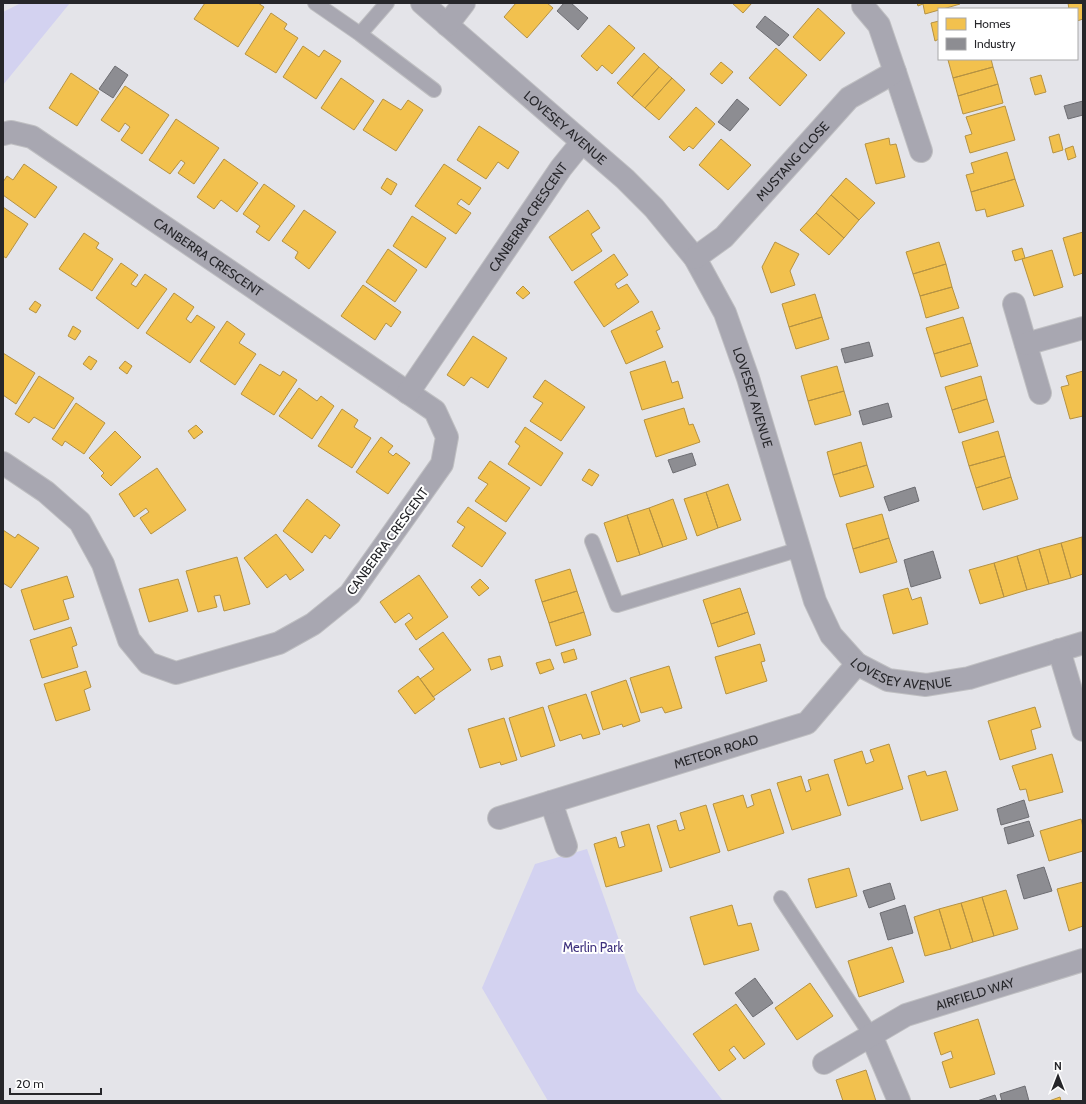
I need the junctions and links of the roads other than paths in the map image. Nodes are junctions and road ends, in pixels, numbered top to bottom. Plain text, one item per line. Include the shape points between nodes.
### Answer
1 (315, 3) edge
2 (387, 3) edge
3 (422, 3) edge
4 (464, 3) edge
5 (861, 4) edge
6 (446, 24) junction
7 (360, 34) junction
8 (895, 72) junction
9 (434, 90) dead end
10 (3, 134) edge
11 (582, 142) junction
12 (922, 151) dead end
13 (695, 258) junction
14 (1014, 304) dead end
15 (1083, 328) edge
16 (1026, 344) junction
17 (408, 393) junction
18 (1040, 393) dead end
19 (5, 467) edge
20 (592, 541) dead end
21 (800, 549) junction
22 (1083, 643) edge
23 (1059, 650) junction
24 (857, 664) junction
25 (1083, 730) edge
26 (551, 802) junction
27 (499, 818) dead end
28 (566, 846) dead end
29 (781, 898) dead end
30 (1083, 960) edge
31 (871, 1035) junction
32 (824, 1063) dead end
33 (899, 1101) edge

1 - 7 lane
2 - 7 lane
3 - 6 street, LOVESEY AVENUE
4 - 6 street
5 - 8 street via 880,25
6 - 11 street, LOVESEY AVENUE
7 - 9 lane
8 - 12 street
8 - 13 street, MUSTANG CLOSE via 849,98 724,237
10 - 17 street, CANBERRA CRESCENT via 11,132 32,138
11 - 13 street, LOVESEY AVENUE via 654,208
11 - 17 street, CANBERRA CRESCENT via 561,168
13 - 21 street, LOVESEY AVENUE via 728,321
14 - 16 street
15 - 16 street
16 - 18 street
17 - 19 street, CANBERRA CRESCENT via 435,411 447,437 442,464 350,594 313,624 279,643 176,673 148,663 129,640 103,564 80,522 46,492
20 - 21 lane via 617,605
21 - 24 street, LOVESEY AVENUE via 815,601 832,635
22 - 23 street, LOVESEY AVENUE
23 - 24 street, LOVESEY AVENUE via 969,678 926,686 888,680
23 - 25 street
24 - 26 street, METEOR ROAD via 807,723
26 - 27 street, METEOR ROAD
26 - 28 street
29 - 31 lane
30 - 31 street, AIRFIELD WAY via 906,1015
31 - 32 street, AIRFIELD WAY
31 - 33 street

